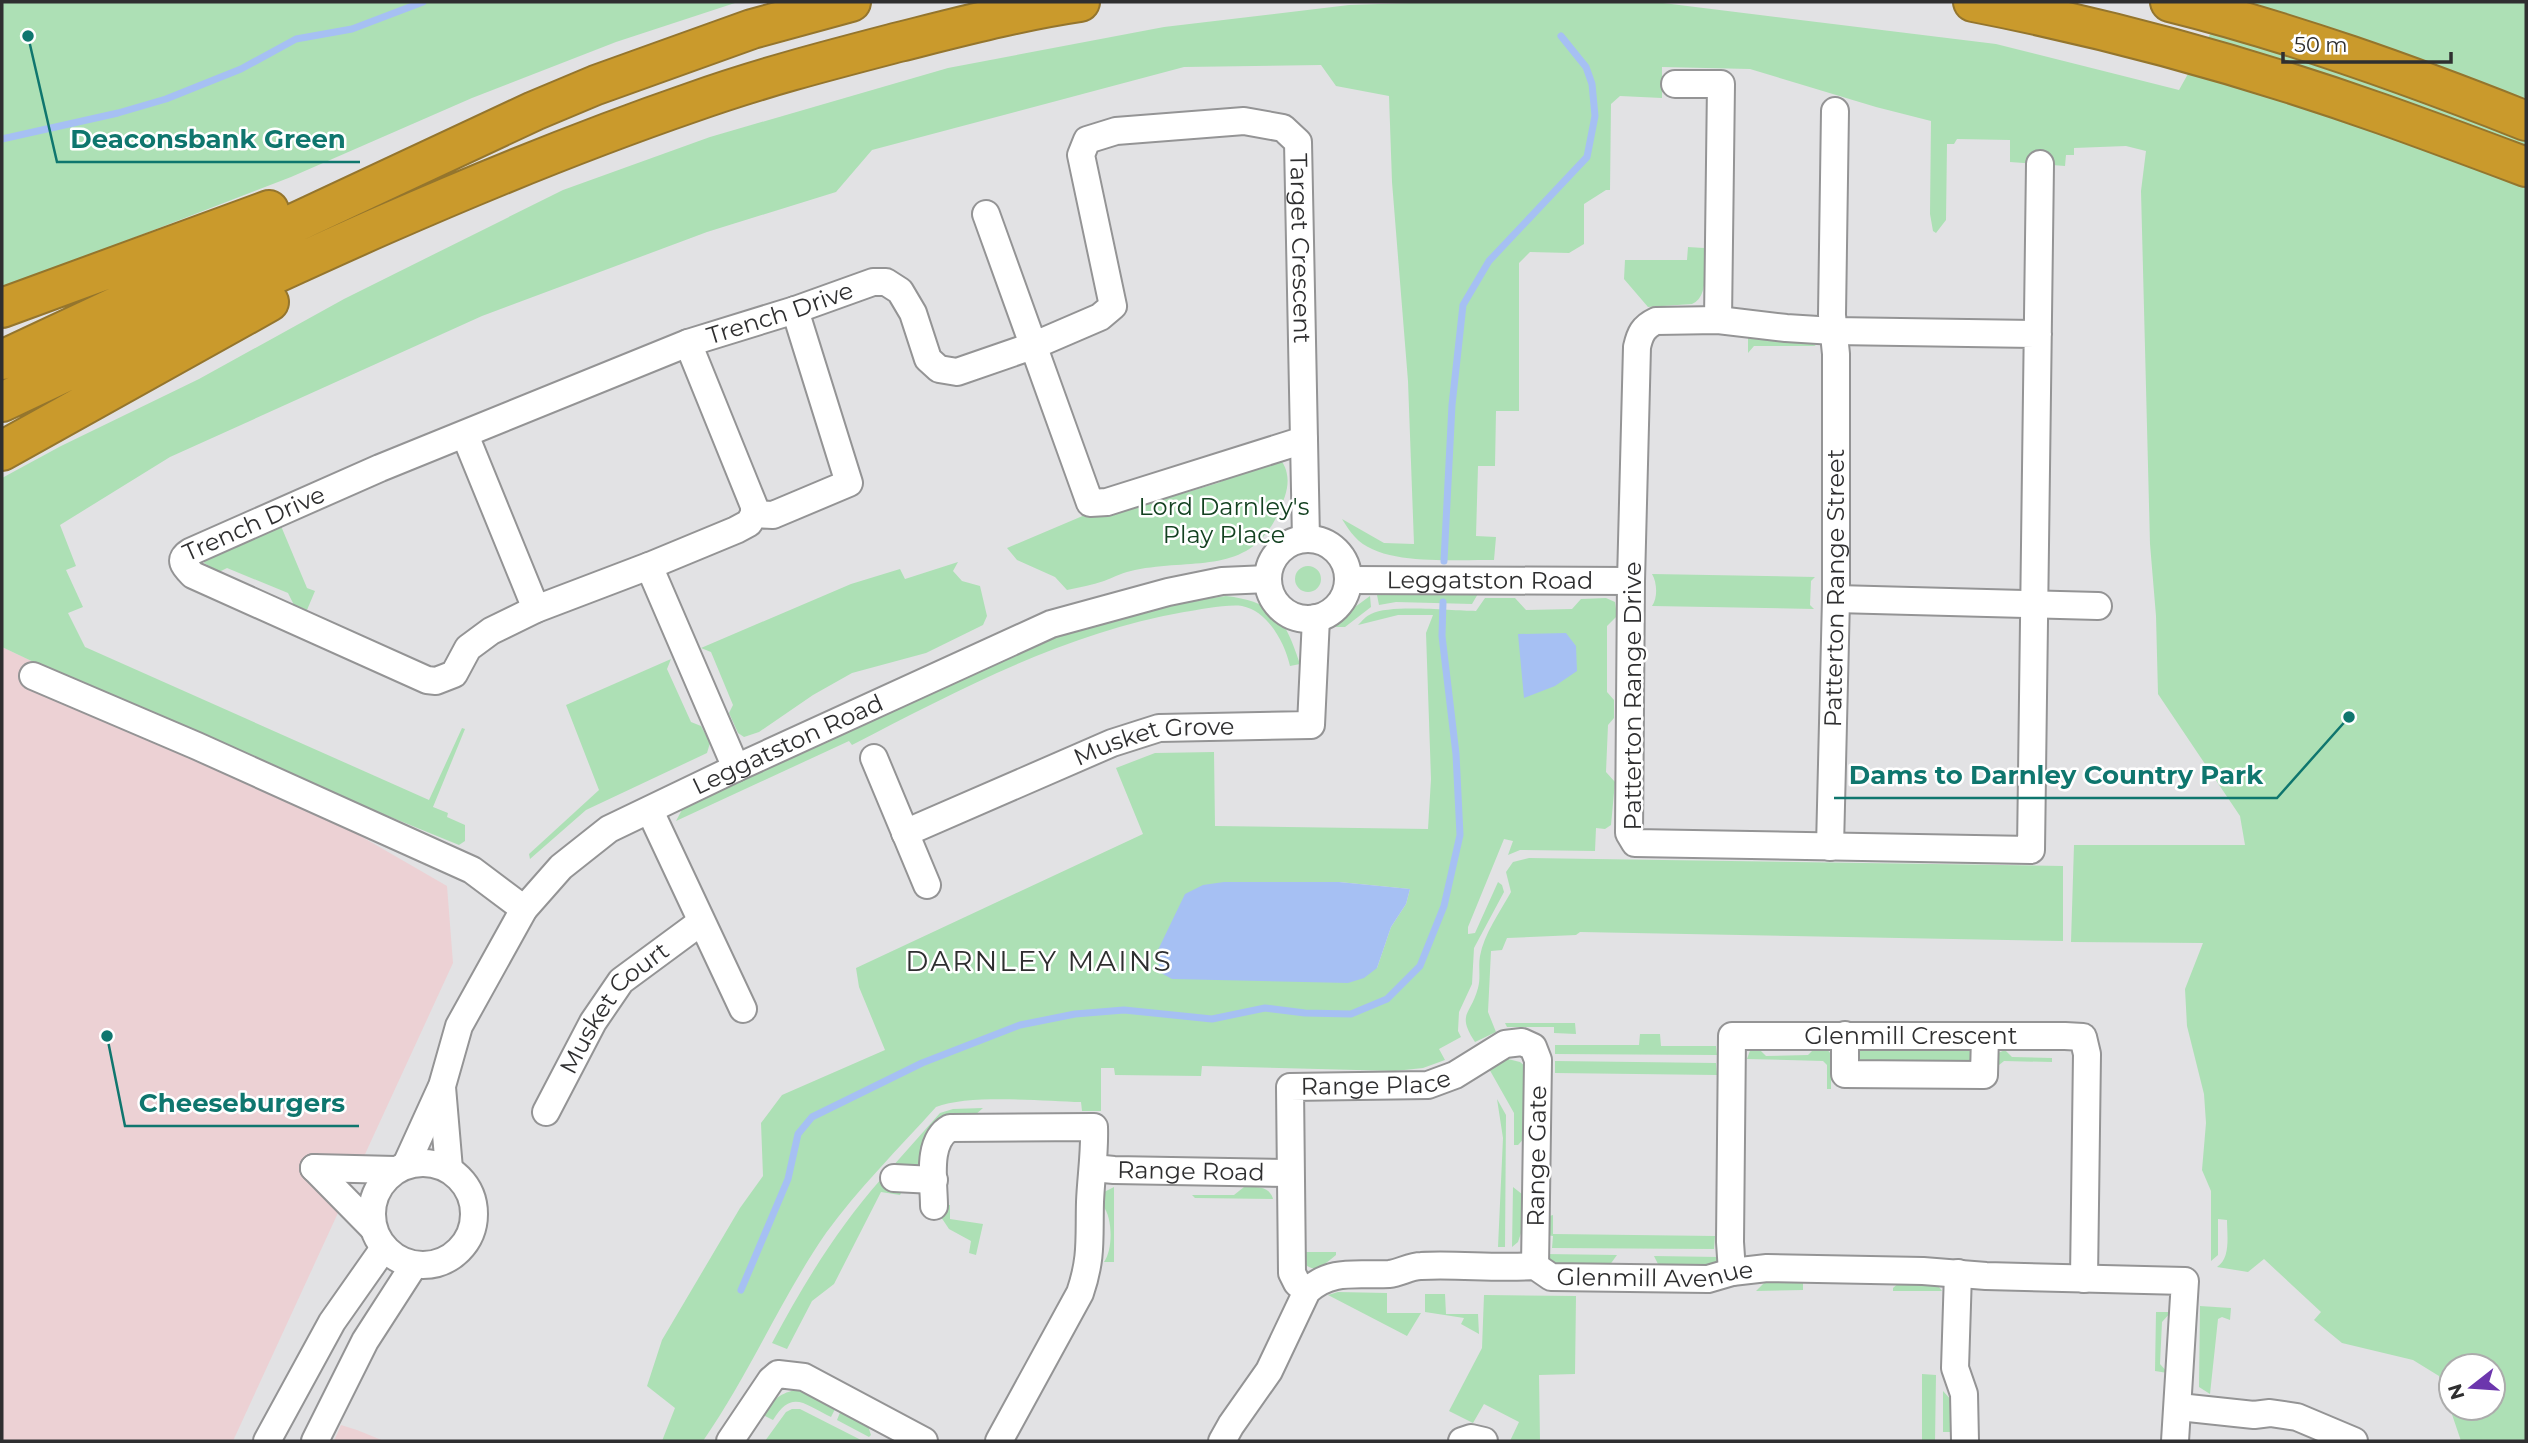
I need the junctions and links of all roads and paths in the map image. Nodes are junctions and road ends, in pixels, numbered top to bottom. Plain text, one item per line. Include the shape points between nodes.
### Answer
1 (851, 2) edge
2 (1080, 2) edge
3 (1973, 2) edge
4 (2170, 2) edge
5 (1675, 84) dead end
6 (534, 111) junction
7 (1835, 111) dead end
8 (2526, 121) edge
9 (2040, 164) dead end
10 (523, 165) junction
11 (2526, 167) edge
12 (986, 214) dead end
13 (2, 309) edge
14 (795, 310) junction
15 (1718, 320) junction
16 (1835, 331) junction
17 (2038, 334) junction
18 (688, 342) junction
19 (1035, 345) junction
20 (2, 360) edge
21 (2, 402) edge
22 (465, 435) junction
23 (1304, 440) junction
24 (2, 451) edge
25 (754, 513) junction
26 (1306, 539) junction
27 (649, 566) junction
28 (1268, 579) junction
29 (1348, 580) junction
30 (1631, 581) junction
31 (1836, 599) junction
32 (2036, 605) junction
33 (2098, 607) dead end
34 (536, 610) junction
35 (1316, 618) junction
36 (33, 676) dead end
37 (874, 758) dead end
38 (736, 768) junction
39 (650, 811) junction
40 (905, 833) junction
41 (1830, 846) junction
42 (927, 884) dead end
43 (524, 909) junction
44 (701, 922) junction
45 (743, 1009) dead end
46 (1845, 1035) junction
47 (1985, 1036) junction
48 (1533, 1047) joint
49 (442, 1086) junction
50 (547, 1112) dead end
51 (401, 1168) junction
52 (1093, 1168) junction
53 (449, 1169) junction
54 (1289, 1173) junction
55 (894, 1178) dead end
56 (934, 1180) junction
57 (934, 1206) dead end
58 (379, 1238) junction
59 (414, 1265) junction
60 (1535, 1266) junction
61 (1732, 1272) junction
62 (1958, 1273) junction
63 (2084, 1279) junction
64 (1307, 1291) junction
65 (2179, 1406) junction
66 (267, 1441) edge
67 (315, 1441) edge
68 (730, 1441) edge
69 (924, 1441) edge
70 (999, 1441) edge
71 (1222, 1441) edge
72 (1462, 1441) edge
73 (1484, 1441) edge
74 (1965, 1441) edge
75 (2175, 1441) edge
76 (2354, 1441) edge

1 - 6 highway via 751,29
2 - 10 highway via 832,59 693,102
3 - 11 highway via 2102,29 2204,57 2369,109
4 - 8 highway via 2359,60
5 - 15 street via 1721,84
6 - 13 highway
6 - 20 highway
7 - 16 street, Patterton Range Street
9 - 17 street, Patterton Range Drive
10 - 21 highway via 300,262
10 - 24 highway
12 - 19 street
14 - 18 street, Trench Drive
14 - 19 street, Trench Drive via 873,282 886,282 900,291 914,313 928,359 939,369 957,372
14 - 25 street via 849,483 774,515
15 - 16 street, Patterton Range Drive
15 - 30 street, Patterton Range Drive via 1656,321 1640,333
16 - 17 street, Patterton Range Drive
16 - 31 street, Patterton Range Street
17 - 32 street, Patterton Range Drive
18 - 22 street, Trench Drive
18 - 25 street
19 - 23 street via 1090,503 1107,502
19 - 23 street, Target Crescent via 1100,317 1113,306 1082,166 1087,140 1116,131 1244,121 1283,128 1298,142
22 - 34 street
22 - 34 street, Trench Drive via 190,552 182,561 184,566 193,575 436,681 454,674 468,648 491,631
23 - 26 street
25 - 27 street, Trench Drive via 749,523 736,530
26 - 28 street via 1294,541 1275,556
26 - 29 street via 1331,546 1340,555
27 - 34 street, Trench Drive
27 - 38 street
28 - 35 street via 1273,599 1288,614
28 - 38 street, Leggatston Road via 1222,581 1168,592 1051,624
29 - 30 street, Leggatston Road
29 - 35 street via 1338,605
30 - 41 street, Patterton Range Drive via 1631,838 1635,843
31 - 32 street
31 - 41 street, Patterton Range Street
32 - 33 street
32 - 41 street, Patterton Range Drive via 2031,850
35 - 40 street, Musket Grove via 1311,725 1159,728 1112,743
36 - 43 street via 472,870
37 - 40 street
38 - 39 street, Leggatston Road
39 - 43 street, Leggatston Road via 609,829 561,867
39 - 44 street, Musket Court
40 - 42 street
43 - 49 street, Leggatston Road via 459,1026
44 - 45 street, Musket Court
44 - 50 street, Musket Court via 621,981 593,1022
46 - 47 street, Glenmill Crescent
46 - 47 street via 1845,1074 1956,1075 1984,1075
46 - 61 street, Glenmill Crescent via 1732,1036
47 - 63 street, Glenmill Crescent via 2083,1037 2087,1054
48 - 54 street, Range Place via 1522,1042 1505,1044 1455,1075 1428,1085 1290,1087
48 - 60 street, Range Gate via 1538,1060
49 - 51 street
49 - 53 street
51 - 53 street via 421,1162
51 - 58 street via 383,1181 375,1195 371,1211
51 - 58 street via 314,1168
52 - 54 street, Range Road
52 - 56 street via 1094,1126 950,1128 937,1140
52 - 70 street via 1090,1260 1080,1293
53 - 59 street via 461,1179 474,1206 469,1236 449,1259
54 - 64 street, Range Place via 1292,1273
55 - 56 street
56 - 57 street
58 - 59 street via 398,1259
58 - 66 street
59 - 67 street via 365,1341
60 - 61 street, Glenmill Avenue via 1552,1277 1708,1279
60 - 64 street, Glenmill Avenue via 1417,1266 1391,1274 1351,1272 1328,1276
61 - 62 street, Glenmill Avenue via 1767,1268
62 - 63 street, Glenmill Avenue
62 - 74 street via 1955,1368 1964,1394
63 - 65 street, Glenmill Avenue via 2186,1281
64 - 71 street via 1269,1371
65 - 75 street
65 - 76 street via 2297,1417
68 - 69 street via 778,1374 804,1377
72 - 73 street

